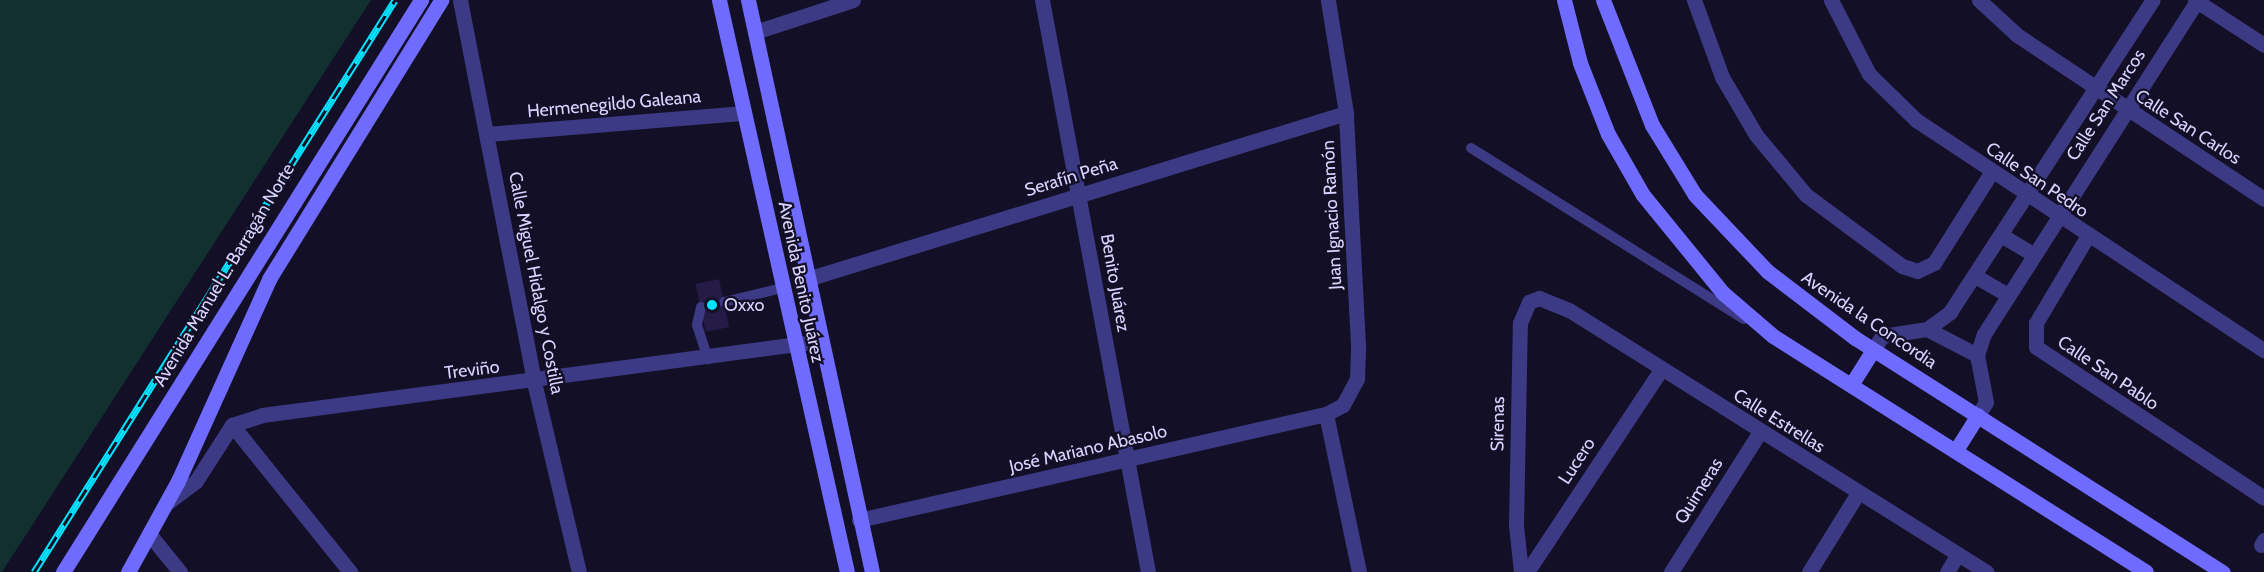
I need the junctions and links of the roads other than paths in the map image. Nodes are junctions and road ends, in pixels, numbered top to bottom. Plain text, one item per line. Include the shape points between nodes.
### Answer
1 (421, 0) edge
2 (441, 0) edge
3 (460, 0) edge
4 (719, 0) edge
5 (748, 0) edge
6 (853, 0) edge
7 (1042, 0) edge
8 (1328, 0) edge
9 (1564, 0) edge
10 (1603, 0) edge
11 (1694, 0) edge
12 (1832, 0) edge
13 (1979, 0) edge
14 (2154, 0) edge
15 (2197, 0) edge
16 (755, 32) junction
17 (2264, 45) edge
18 (2094, 89) junction
19 (2124, 110) junction
20 (744, 113) junction
21 (1346, 113) junction
22 (487, 134) junction
23 (1471, 148) dead end
24 (1991, 173) junction
25 (1080, 194) junction
26 (2025, 196) junction
27 (2264, 198) edge
28 (2057, 216) junction
29 (2001, 234) junction
30 (2087, 237) junction
31 (2033, 254) junction
32 (1975, 276) junction
33 (807, 279) junction
34 (782, 288) junction
35 (2008, 295) junction
36 (1552, 300) joint
37 (724, 302) dead end
38 (701, 307) dead end
39 (1927, 329) junction
40 (1773, 336) junction
41 (820, 341) junction
42 (794, 345) junction
43 (1873, 350) junction
44 (2264, 350) edge
45 (1977, 355) junction
46 (708, 359) junction
47 (1660, 371) junction
48 (534, 382) junction
49 (1851, 385) junction
50 (1326, 414) junction
51 (1978, 415) junction
52 (232, 425) junction
53 (1760, 432) junction
54 (1956, 450) junction
55 (1126, 461) junction
56 (1858, 493) junction
57 (2264, 498) edge
58 (167, 503) junction
59 (859, 520) junction
60 (150, 535) junction
61 (1958, 554) junction
62 (63, 572) edge
63 (128, 572) edge
64 (180, 572) edge
65 (350, 572) edge
66 (579, 572) edge
67 (847, 572) edge
68 (872, 572) edge
69 (1148, 572) edge
70 (1359, 572) edge
71 (1521, 572) edge
72 (1527, 572) edge
73 (1671, 572) edge
74 (1809, 572) edge
75 (1947, 572) edge
76 (1987, 572) edge
77 (2146, 572) edge
78 (2223, 572) edge

1 - 62 main road, Avenida Manuel L. Barragán Norte
2 - 58 main road via 269,279
3 - 22 street, Calle Miguel Hidalgo y Costilla
4 - 20 main road, Avenida Benito Juárez
5 - 16 main road, Avenida Benito Juárez
6 - 16 street
7 - 25 street, Benito Juárez
8 - 21 street, Juan Ignacio Ramón
9 - 40 main road via 1580,63 1608,134 1643,195 1723,293
10 - 43 main road, Avenida la Concordia via 1652,125 1695,195 1767,272
11 - 24 street via 1722,78 1756,135 1806,195 1902,266 1917,271 1934,263
12 - 24 street, Calle San Pedro via 1869,74 1916,120
13 - 18 street, Calle San Carlos via 2017,35
14 - 18 street, Calle San Marcos
15 - 17 street
15 - 19 street, Calle San Marcos
16 - 33 main road, Avenida Benito Juárez
18 - 19 street, Calle San Carlos
18 - 26 street, Calle San Marcos
19 - 27 street, Calle San Carlos
19 - 28 street, Calle San Marcos
20 - 22 street, Hermenegildo Galeana
20 - 34 main road, Avenida Benito Juárez
21 - 25 street, Serafín Peña
21 - 50 street, Juan Ignacio Ramón via 1358,379 1343,405
22 - 48 street, Calle Miguel Hidalgo y Costilla
23 - 40 lane
24 - 26 street, Calle San Pedro
25 - 33 street, Serafín Peña
25 - 55 street, Benito Juárez
26 - 28 street, Calle San Pedro
26 - 29 street, Calle San Marcos
28 - 30 street, Calle San Pedro
28 - 31 street, Calle San Marcos
29 - 31 street
29 - 32 street, Calle San Marcos
30 - 44 street, Calle San Pedro
30 - 57 street, Calle San Pablo via 2036,323 2036,347
31 - 35 street, Calle San Marcos
32 - 35 street
32 - 39 street, Calle San Marcos via 1950,312
33 - 41 main road, Avenida Benito Juárez
34 - 37 lane
34 - 42 main road, Avenida Benito Juárez
35 - 45 street, Calle San Marcos
36 - 47 street, Calle Estrellas
36 - 71 street, Sirenas via 1529,302 1520,323 1516,525
38 - 46 lane via 697,325
39 - 43 street, Calle San Marcos via 1882,336
39 - 45 street
40 - 49 main road
41 - 42 street, Treviño
41 - 59 main road, Avenida Benito Juárez
42 - 46 street, Treviño
42 - 67 main road, Avenida Benito Juárez
43 - 49 main road
43 - 51 main road, Avenida la Concordia
45 - 51 street via 1986,402
46 - 48 street, Treviño
47 - 53 street, Calle Estrellas
47 - 72 street, Lucero
48 - 52 street, Treviño via 262,414
48 - 66 street, Calle Miguel Hidalgo y Costilla
49 - 54 main road
50 - 55 street, José Mariano Abasolo
50 - 70 street
51 - 54 main road
51 - 78 main road, Avenida la Concordia
52 - 58 street via 196,481
52 - 65 street
53 - 56 street, Calle Estrellas
53 - 73 street, Quimeras
54 - 77 main road
55 - 59 street, José Mariano Abasolo
55 - 69 street, Benito Juárez
56 - 61 street, Calle Estrellas
56 - 74 street
58 - 60 main road
59 - 68 main road, Avenida Benito Juárez
60 - 63 main road
60 - 64 street
61 - 75 street
61 - 76 street, Calle Estrellas

